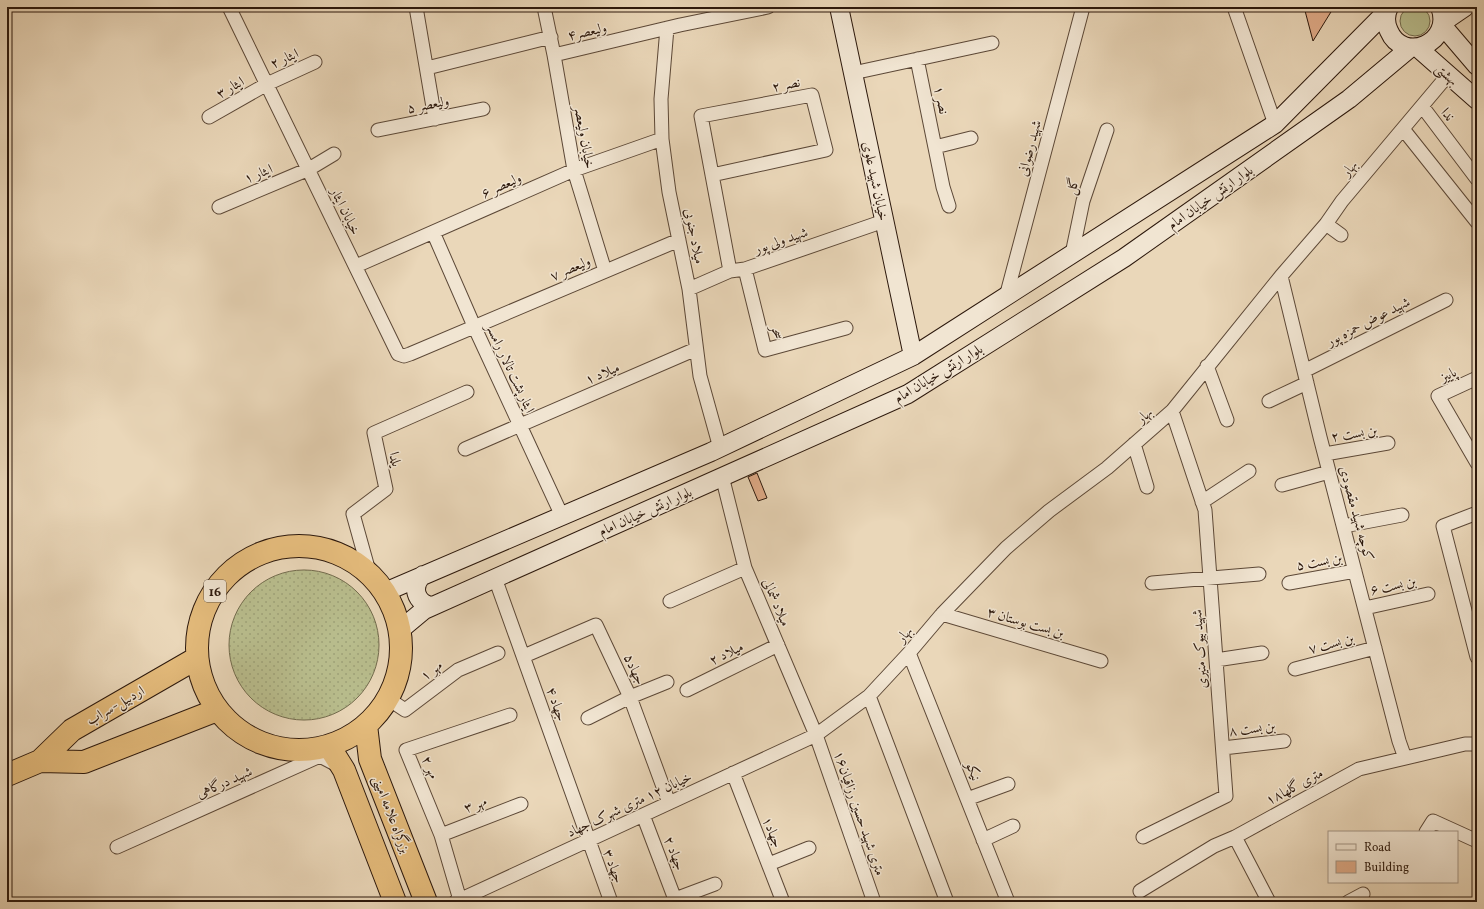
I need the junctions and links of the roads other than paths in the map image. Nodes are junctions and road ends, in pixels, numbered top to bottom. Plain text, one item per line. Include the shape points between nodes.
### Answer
1 (231, 7) edge
2 (416, 7) edge
3 (544, 7) edge
4 (768, 7) edge
5 (839, 7) edge
6 (1083, 7) edge
7 (1234, 7) edge
8 (1465, 7) edge
9 (1388, 8) edge
10 (1442, 18) edge
11 (668, 28) junction
12 (550, 37) junction
13 (992, 43) dead end
14 (1414, 48) junction
15 (554, 55) junction
16 (917, 59) junction
17 (315, 62) dead end
18 (1477, 66) edge
19 (427, 68) junction
20 (853, 73) junction
21 (1448, 75) junction
22 (267, 84) junction
23 (1477, 100) edge
24 (1422, 106) junction
25 (483, 110) dead end
26 (209, 117) dead end
27 (435, 119) junction
28 (1275, 124) junction
29 (1403, 129) junction
30 (378, 130) dead end
31 (1107, 130) dead end
32 (971, 138) dead end
33 (662, 139) junction
34 (935, 147) junction
35 (334, 154) dead end
36 (309, 170) junction
37 (574, 170) junction
38 (712, 175) junction
39 (1477, 179) edge
40 (949, 206) dead end
41 (219, 207) dead end
42 (884, 221) junction
43 (1477, 222) edge
44 (1326, 224) junction
45 (433, 232) junction
46 (1341, 235) dead end
47 (679, 240) junction
48 (1072, 254) junction
49 (356, 266) junction
50 (745, 269) junction
51 (605, 271) junction
52 (730, 271) junction
53 (1281, 276) junction
54 (689, 289) junction
55 (1006, 296) junction
56 (1446, 300) dead end
57 (474, 326) junction
58 (846, 328) dead end
59 (696, 349) junction
60 (913, 356) junction
61 (1207, 366) junction
62 (1306, 377) junction
63 (1477, 378) edge
64 (467, 392) dead end
65 (1269, 401) dead end
66 (1172, 411) junction
67 (1227, 420) dead end
68 (520, 426) junction
69 (1388, 443) dead end
70 (1134, 444) junction
71 (720, 448) junction
72 (465, 449) dead end
73 (1325, 454) junction
74 (1477, 463) edge
75 (1249, 471) dead end
76 (1329, 472) junction
77 (722, 476) junction
78 (1282, 485) dead end
79 (1147, 487) dead end
80 (1202, 502) junction
81 (1477, 513) edge
82 (1402, 515) dead end
83 (562, 516) junction
84 (1344, 526) junction
85 (745, 568) junction
86 (1355, 571) junction
87 (1259, 574) dead end
88 (423, 575) junction
89 (370, 576) junction
90 (495, 578) junction
91 (1210, 578) junction
92 (1152, 583) dead end
93 (1289, 583) dead end
94 (385, 592) junction
95 (1428, 594) dead end
96 (670, 601) dead end
97 (432, 606) junction
98 (1365, 608) junction
99 (942, 614) junction
100 (400, 630) junction
101 (778, 645) junction
102 (1375, 648) junction
103 (498, 653) dead end
104 (909, 653) junction
105 (1262, 653) dead end
106 (524, 656) junction
107 (1477, 657) edge
108 (197, 658) junction
109 (1216, 660) junction
110 (1102, 661) dead end
111 (1295, 669) dead end
112 (667, 682) dead end
113 (687, 690) dead end
114 (869, 696) junction
115 (630, 697) junction
116 (387, 698) junction
117 (217, 710) junction
118 (510, 715) dead end
119 (588, 718) dead end
120 (366, 725) junction
121 (816, 735) junction
122 (1284, 740) dead end
123 (1477, 744) edge
124 (329, 746) junction
125 (1223, 748) junction
126 (1405, 758) junction
127 (370, 759) junction
128 (40, 761) junction
129 (344, 769) junction
130 (733, 774) junction
131 (7, 775) edge
132 (1008, 784) dead end
133 (967, 799) junction
134 (669, 803) junction
135 (521, 804) dead end
136 (643, 815) junction
137 (1013, 826) dead end
138 (1427, 831) edge
139 (1455, 831) edge
140 (1458, 832) edge
141 (442, 834) junction
142 (1142, 837) dead end
143 (1235, 837) junction
144 (983, 840) junction
145 (588, 841) junction
146 (1477, 841) edge
147 (117, 848) dead end
148 (810, 848) dead end
149 (769, 864) junction
150 (715, 884) dead end
151 (1140, 891) dead end
152 (1363, 894) dead end
153 (676, 900) edge
154 (458, 901) edge
155 (395, 902) edge
156 (426, 902) edge
157 (611, 902) edge
158 (783, 902) edge
159 (874, 902) edge
160 (947, 902) edge
161 (1008, 902) edge
162 (1269, 902) edge
163 (1348, 902) edge

1 - 22 street, خیابان ایثار
2 - 19 street
3 - 12 street, خیابان ولیعصر
4 - 11 street, ولیعصر۴
5 - 20 main road, خیابان شهید علوی
6 - 55 street, شهید رضوانی
7 - 28 street
8 - 10 main road
9 - 14 main road, بهشتی via 1386,19 1390,35 1399,43
9 - 28 main road, بلوار ارتش خیابان امام
10 - 14 main road, بلوار ارتش خیابان امام via 1439,33 1434,40 1427,45
10 - 18 main road, بهشتی
11 - 15 street, ولیعصر۴
11 - 33 street, میلاد جنوبی via 661,99
12 - 15 street, خیابان ولیعصر
12 - 19 street
13 - 16 street
14 - 21 main road, بهشتی
14 - 77 main road, بلوار ارتش خیابان امام via 1349,98 1124,258 908,394
15 - 37 street, خیابان ولیعصر
16 - 20 street
16 - 34 street, نصر ۱
17 - 22 street, ایثار ۲
19 - 27 street
20 - 42 main road, خیابان شهید علوی
21 - 23 main road, بهشتی
21 - 24 street, بهار
22 - 26 street, ایثار ۳
22 - 36 street, خیابان ایثار
24 - 29 street, بهار
24 - 39 street, ندا
25 - 27 street, ولیعصر ۵
27 - 30 street, ولیعصر ۵
28 - 48 main road, بلوار ارتش خیابان امام
29 - 43 street
29 - 44 street, بهار via 1342,201
31 - 48 street, گل via 1084,201
32 - 34 street
33 - 37 street, ولیعصر ۶
33 - 47 street, میلاد جنوبی
34 - 40 street, نصر ۱
35 - 36 street, ایثار ۱
36 - 41 street, ایثار ۱
36 - 49 street, خیابان ایثار
37 - 45 street, ولیعصر ۶
37 - 51 street, خیابان ولیعصر
38 - 38 street, نصر ۲ via 826,150 812,95 702,116
38 - 52 street, نصر ۲
42 - 50 street, شهید ولی پور
42 - 60 main road, خیابان شهید علوی
44 - 46 street
44 - 53 street, بهار
45 - 49 street, ولیعصر ۶
45 - 57 street, ایثار پشت تالار رامسر
47 - 51 street, ولیعصر ۷
47 - 54 street, میلاد جنوبی
48 - 55 main road, بلوار ارتش خیابان امام
49 - 57 street, خیابان ایثار via 398,354 410,354
50 - 52 street, شهید ولی پور
50 - 58 street, سحر via 765,350
51 - 57 street, ولیعصر ۷
52 - 54 street, شهید ولی پور
53 - 61 street, بهار
53 - 62 street, کوچه شهید مقصودی
54 - 59 street, میلاد جنوبی
55 - 60 main road, بلوار ارتش خیابان امام
56 - 62 street, شهید عوض حمزه پور
57 - 68 street, ایثار پشت تالار رامسر
59 - 68 street, میلاد ۱
59 - 71 street, میلاد جنوبی via 700,376
60 - 71 main road, بلوار ارتش خیابان امام
61 - 66 street, بهار
61 - 67 street
62 - 65 street, شهید عوض حمزه پور
62 - 73 street, کوچه شهید مقصودی
63 - 74 street, پاییز via 1438,396
64 - 89 street, یلدا via 374,433 386,489 353,514
66 - 70 street, بهار
66 - 80 street, شهید بیوک منیری
68 - 72 street, میلاد ۱
68 - 83 street, ایثار پشت تالار رامسر
69 - 73 street, بن بست ۲
70 - 79 street
70 - 99 street, بهار via 1006,548
71 - 83 main road, بلوار ارتش خیابان امام
73 - 76 street, کوچه شهید مقصودی
75 - 80 street
76 - 78 street
76 - 84 street, کوچه شهید مقصودی
77 - 85 street, میلاد شمالی
77 - 90 main road, بلوار ارتش خیابان امام
80 - 91 street, شهید بیوک منیری via 1205,510
81 - 107 street via 1443,526
82 - 84 street
83 - 88 main road, بلوار ارتش خیابان امام
84 - 86 street, کوچه شهید مقصودی
85 - 96 street
85 - 101 street, میلاد شمالی
86 - 93 street, بن بست ۵
86 - 98 street, کوچه شهید مقصودی
87 - 91 street
88 - 94 main road, بلوار ارتش خیابان امام
88 - 97 main road via 417,583 416,592 423,603
89 - 94 highway, 16
89 - 108 highway, 16 via 360,566 328,550 293,545 258,554 231,571 210,596 198,626
90 - 97 main road, بلوار ارتش خیابان امام
90 - 106 street, جهاد ۴
91 - 92 street
91 - 109 street, شهید بیوک منیری
94 - 100 highway, 16
95 - 98 street, بن بست ۶
97 - 100 main road, بلوار ارتش خیابان امام
98 - 102 street, کوچه شهید مقصودی
99 - 104 street, بهار
99 - 110 street, بن بست بوستان ۳
100 - 116 highway, 16 via 401,656 396,682
101 - 113 street, میلاد ۲
101 - 121 street, میلاد شمالی
102 - 111 street, بن بست ۷
102 - 126 street, کوچه شهید مقصودی
103 - 116 street, مهر ۱ via 458,670 405,710
104 - 114 street, بهار
104 - 133 street, نیکو
105 - 109 street
106 - 115 street, جهاد۵ via 596,624
106 - 145 street, جهاد ۴
108 - 117 highway, 16 via 203,686
108 - 128 highway, اردبیل-سراب via 72,730
109 - 125 street, شهید بیوک منیری
112 - 115 street
114 - 121 street, بهار
114 - 160 street
115 - 119 street
115 - 134 street, جهاد۵
116 - 120 highway, 16
117 - 124 highway, 16 via 240,732 267,745 298,750
117 - 128 highway, اردبیل-سراب via 84,762
118 - 141 street, مهر ۲ via 406,750
120 - 124 highway, 16 via 349,737
120 - 127 highway, بزرگراه علامه امینی
121 - 130 street, خیابان ۱۲ متری شهرک جهاد
121 - 159 street, ۱۶متری شهید حسین رزاقیان
122 - 125 street, بن بست ۸
123 - 126 street, ۱۸متری گلها via 1465,744
124 - 129 highway, بزرگراه علامه امینی
125 - 142 street, شهید بیوک منیری via 1226,796
126 - 143 street, ۱۸متری گلها via 1359,769
127 - 129 highway via 363,755 354,755 347,761
127 - 156 highway, بزرگراه علامه امینی
128 - 131 highway, اردبیل-سراب
129 - 147 street, شهید درگاهی via 320,756
129 - 155 highway, بزرگراه علامه امینی
130 - 134 street, خیابان ۱۲ متری شهرک جهاد
130 - 149 street, جهاد۱
132 - 133 street
133 - 144 street, نیکو
134 - 136 street, خیابان ۱۲ متری شهرک جهاد
135 - 141 street, مهر ۳
136 - 145 street, خیابان ۱۲ متری شهرک جهاد
136 - 153 street, جهاد ۲
137 - 144 street
138 - 139 street via 1433,821
140 - 146 street
141 - 154 street, مهر ۲
143 - 151 street, ۱۸متری گلها via 1214,846
143 - 162 street
144 - 161 street, نیکو
145 - 154 street, خیابان ۱۲ متری شهرک جهاد
145 - 157 street, جهاد ۳
148 - 149 street
149 - 158 street, جهاد۱
150 - 153 street
152 - 163 street

